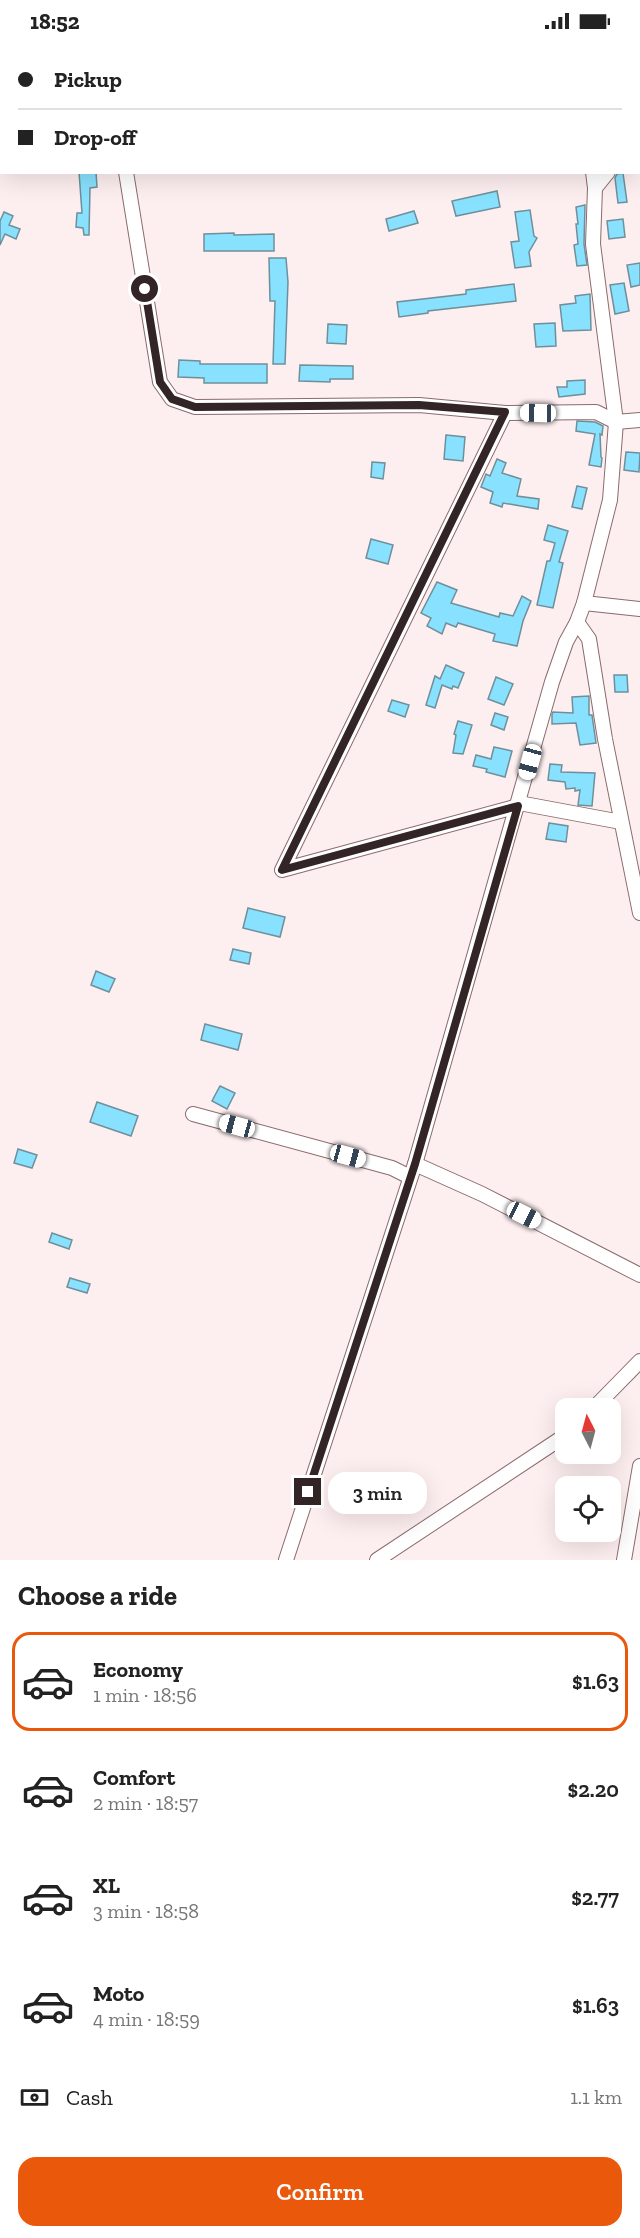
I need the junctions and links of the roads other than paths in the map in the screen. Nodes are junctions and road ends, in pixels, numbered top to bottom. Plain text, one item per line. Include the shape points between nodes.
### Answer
1 (126, 174) edge
2 (593, 174) edge
3 (606, 174) edge
4 (595, 188) junction
5 (505, 412) junction
6 (640, 420) edge
7 (616, 422) junction
8 (584, 603) junction
9 (640, 609) edge
10 (577, 622) junction
11 (519, 804) junction
12 (621, 822) junction
13 (633, 854) edge
14 (640, 913) edge
15 (193, 1114) dead end
16 (413, 1171) junction
17 (640, 1275) edge
18 (640, 1361) edge
19 (604, 1398) edge
20 (555, 1442) edge
21 (640, 1466) edge
22 (286, 1560) edge
23 (376, 1560) edge
24 (624, 1560) edge

1 - 5 street via 160,382 172,399 195,407 419,405
2 - 4 street
3 - 4 street
4 - 7 street via 593,244
5 - 7 street via 596,412
5 - 11 street via 282,870
6 - 7 street
7 - 8 street via 610,500
8 - 9 street
8 - 10 street
10 - 11 street via 552,682
10 - 12 street via 589,639
11 - 12 street
11 - 16 street
12 - 13 street
13 - 14 street
15 - 16 street
16 - 17 street via 482,1194
16 - 22 street
18 - 19 street
20 - 23 street
21 - 24 street

